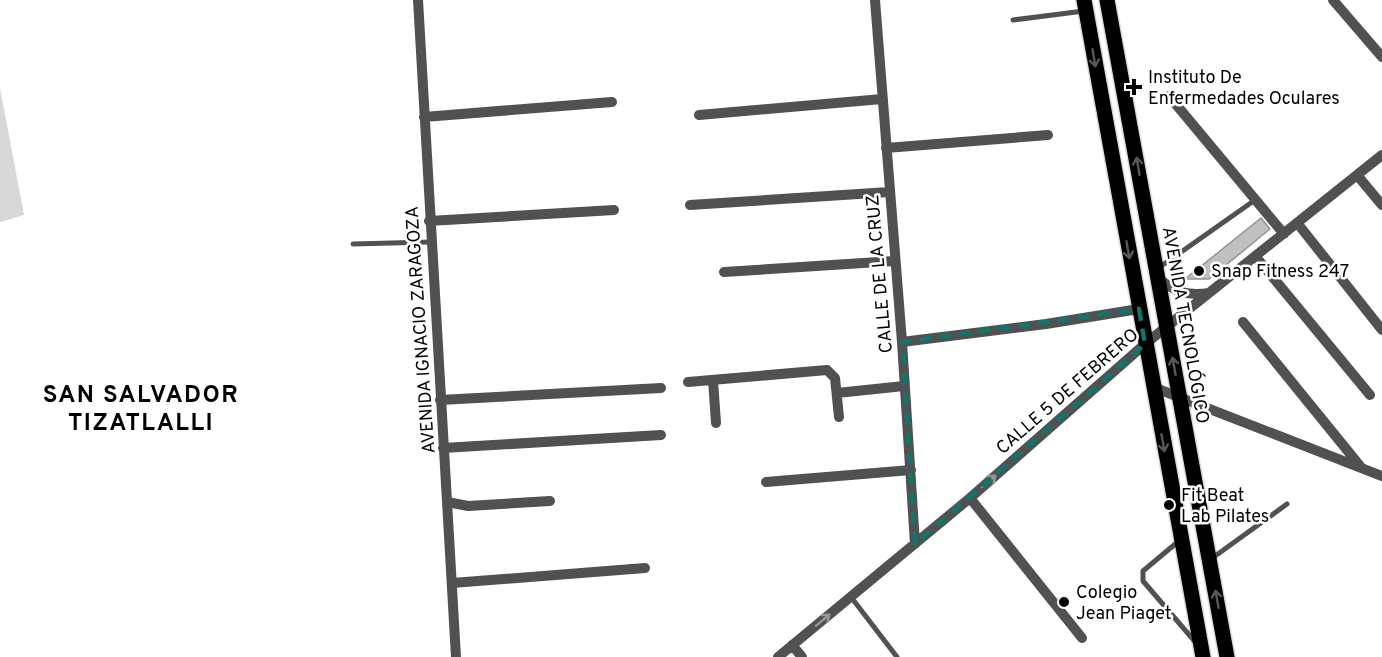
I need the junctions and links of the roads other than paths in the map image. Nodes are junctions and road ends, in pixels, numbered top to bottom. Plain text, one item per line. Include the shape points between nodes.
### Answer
1 (418, 0) edge
2 (875, 0) edge
3 (1107, 0) edge
4 (1333, 0) edge
5 (1085, 6) edge
6 (1013, 20) dead end
7 (1382, 57) edge
8 (1169, 96) dead end
9 (882, 99) junction
10 (612, 102) dead end
11 (699, 115) dead end
12 (424, 117) junction
13 (1048, 135) dead end
14 (886, 148) junction
15 (1382, 155) edge
16 (1357, 175) junction
17 (889, 192) junction
18 (1256, 199) junction
19 (690, 205) dead end
20 (1382, 205) edge
21 (614, 210) dead end
22 (429, 221) junction
23 (1298, 224) junction
24 (1284, 234) junction
25 (430, 242) junction
26 (353, 244) dead end
27 (1256, 257) junction
28 (894, 261) junction
29 (724, 272) dead end
30 (1157, 273) junction
31 (1209, 293) junction
32 (1139, 309) junction
33 (1243, 322) dead end
34 (1167, 327) junction
35 (1382, 330) edge
36 (902, 342) junction
37 (1145, 344) junction
38 (713, 380) junction
39 (688, 382) dead end
40 (904, 386) junction
41 (1154, 387) junction
42 (661, 388) dead end
43 (837, 393) junction
44 (1370, 395) dead end
45 (1179, 397) junction
46 (440, 400) junction
47 (839, 417) dead end
48 (716, 423) dead end
49 (661, 435) dead end
50 (443, 448) junction
51 (1360, 467) junction
52 (911, 470) junction
53 (1382, 476) edge
54 (766, 482) dead end
55 (970, 498) junction
56 (550, 501) dead end
57 (447, 502) junction
58 (1287, 504) dead end
59 (1181, 539) junction
60 (915, 544) junction
61 (1210, 560) junction
62 (645, 568) dead end
63 (452, 583) junction
64 (851, 597) junction
65 (1082, 638) dead end
66 (792, 645) junction
67 (1202, 653) edge
68 (456, 657) edge
69 (778, 657) edge
70 (802, 657) edge
71 (897, 657) edge
72 (1227, 657) edge

1 - 12 street, AVENIDA IGNACIO ZARAGOZA
2 - 9 street, CALLE DE LA CRUZ
30 -> 3 main road, AVENIDA TECNOLÓGICO
4 - 7 street
5 - 6 lane
5 -> 32 main road
8 - 18 street
9 - 11 street
9 - 14 street, CALLE DE LA CRUZ
10 - 12 street
12 - 22 street, AVENIDA IGNACIO ZARAGOZA
13 - 14 street
14 - 17 street, CALLE DE LA CRUZ
15 - 16 street, CALLE 5 DE FEBRERO
16 - 20 street
16 - 23 street, CALLE 5 DE FEBRERO
17 - 19 street
17 - 28 street, CALLE DE LA CRUZ
18 - 24 street
18 - 30 lane
21 - 22 street
22 - 25 street, AVENIDA IGNACIO ZARAGOZA
23 - 24 street, CALLE 5 DE FEBRERO
23 - 35 street
24 - 27 street, CALLE 5 DE FEBRERO
25 - 26 lane
25 - 46 street, AVENIDA IGNACIO ZARAGOZA
27 - 31 street, CALLE 5 DE FEBRERO
27 - 44 street
28 - 29 street
28 - 36 street, CALLE DE LA CRUZ
30 - 31 street via 1177,292
30 - 34 main road, AVENIDA TECNOLÓGICO
31 - 34 street, CALLE 5 DE FEBRERO
32 - 36 street
32 - 37 main road
33 - 51 street
34 - 37 street, CALLE 5 DE FEBRERO
45 -> 34 main road, AVENIDA TECNOLÓGICO
36 - 40 street, CALLE DE LA CRUZ
37 - 41 main road
55 -> 37 street, CALLE 5 DE FEBRERO
38 - 39 street
38 - 43 street via 827,370 835,378
38 - 48 street
40 - 43 street
40 - 52 street, CALLE DE LA CRUZ
41 - 45 street
41 -> 59 main road
42 - 46 street
43 - 47 street
45 - 51 street
45 - 61 main road, AVENIDA TECNOLÓGICO
46 - 50 street, AVENIDA IGNACIO ZARAGOZA
49 - 50 street
50 - 57 street, AVENIDA IGNACIO ZARAGOZA
51 - 53 street
52 - 54 street
52 - 60 street, CALLE DE LA CRUZ
55 - 60 street, CALLE 5 DE FEBRERO
55 - 65 street
56 - 57 street via 468,506
57 - 63 street, AVENIDA IGNACIO ZARAGOZA
58 - 61 lane
59 - 67 main road
59 - 67 lane via 1143,571 1143,581
60 - 64 street, CALLE 5 DE FEBRERO
72 -> 61 main road, AVENIDA TECNOLÓGICO
62 - 63 street
63 - 68 street, AVENIDA IGNACIO ZARAGOZA
66 -> 64 street, CALLE 5 DE FEBRERO
64 - 71 lane
66 - 69 street, CALLE 5 DE FEBRERO
66 - 70 street

